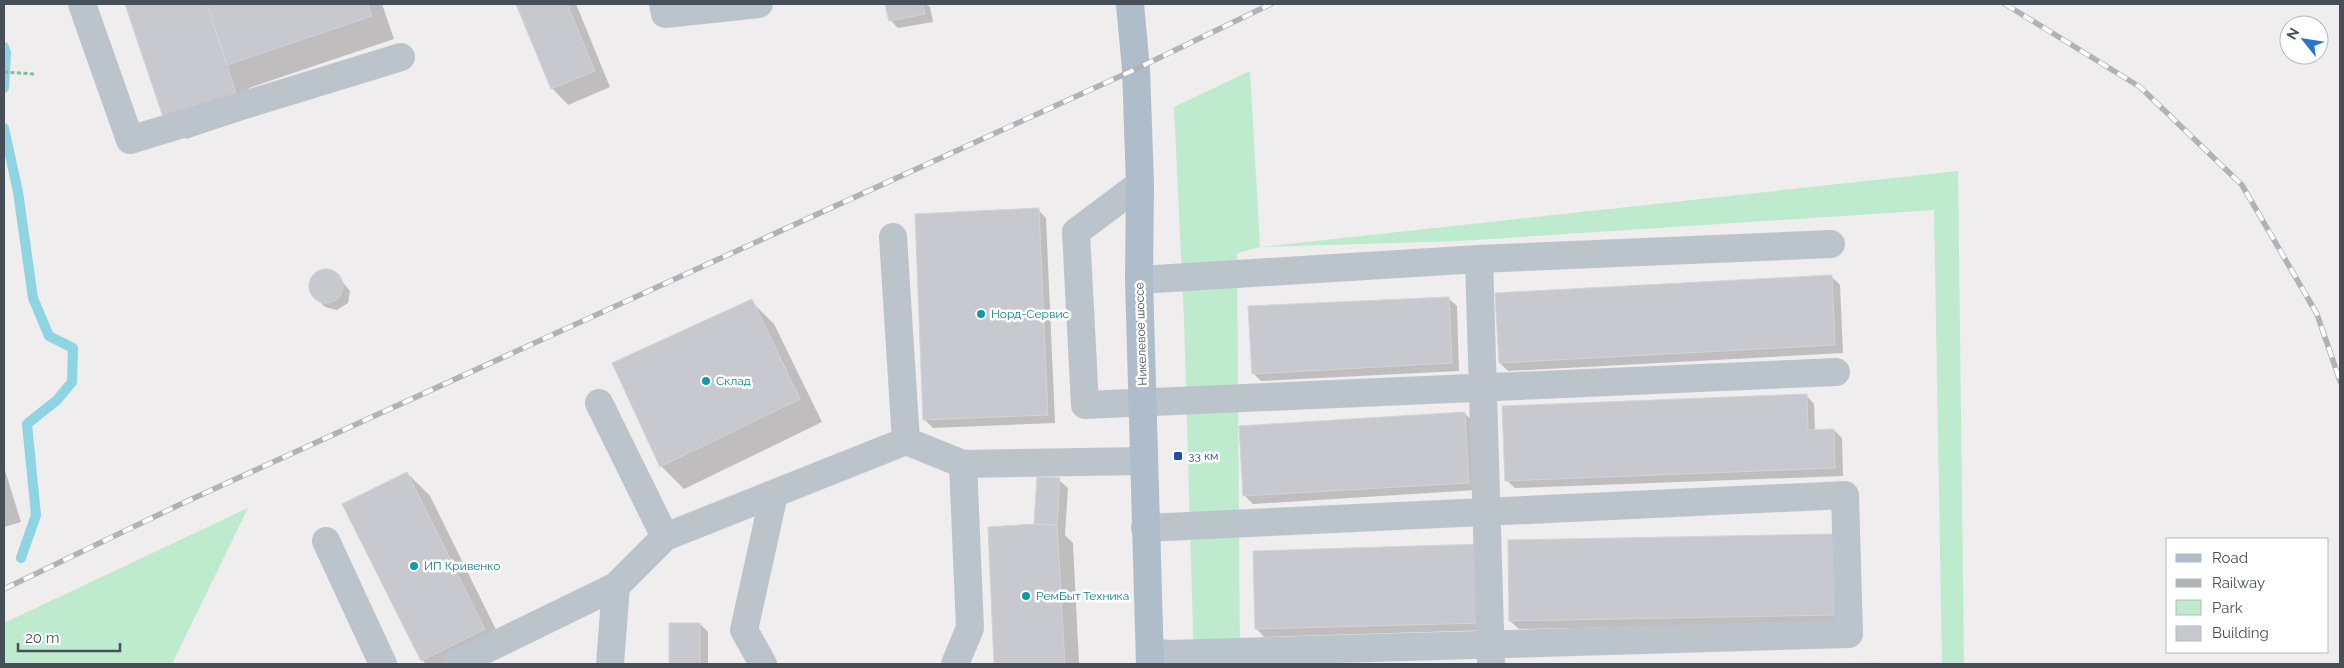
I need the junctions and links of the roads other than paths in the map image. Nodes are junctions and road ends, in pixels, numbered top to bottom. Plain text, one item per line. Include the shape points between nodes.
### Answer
1 (82, 4) edge
2 (663, 4) edge
3 (759, 4) edge
4 (1130, 4) edge
5 (401, 57) dead end
6 (1140, 184) junction
7 (893, 237) dead end
8 (1831, 244) dead end
9 (1479, 259) junction
10 (1139, 280) junction
11 (1836, 372) dead end
12 (1483, 389) junction
13 (1144, 402) junction
14 (599, 403) dead end
15 (906, 441) junction
16 (1144, 461) junction
17 (963, 464) junction
18 (774, 494) junction
19 (1487, 513) junction
20 (1145, 528) junction
21 (665, 538) junction
22 (326, 541) dead end
23 (616, 586) junction
24 (1491, 654) edge
25 (1150, 658) edge
26 (383, 664) edge
27 (456, 664) edge
28 (610, 664) edge
29 (762, 664) edge
30 (955, 664) edge

1 - 5 lane via 130,140
2 - 3 lane via 665,14
4 - 6 main road, Никелевое шоссе
6 - 10 main road, Никелевое шоссе
6 - 13 lane via 1076,232 1085,405
7 - 15 lane
8 - 9 lane
9 - 10 lane
9 - 12 lane
10 - 13 main road, Никелевое шоссе
11 - 12 lane
12 - 13 lane
12 - 19 lane
13 - 16 main road, Никелевое шоссе
14 - 21 lane
15 - 17 lane
15 - 18 lane
16 - 17 lane
16 - 20 main road, Никелевое шоссе
17 - 30 lane via 970,628
18 - 21 lane
18 - 29 lane via 744,630
19 - 20 lane
19 - 24 lane
19 - 24 lane via 1845,495 1846,505 1849,634
20 - 25 main road, Никелевое шоссе
21 - 23 lane
22 - 26 lane
23 - 27 lane
23 - 28 lane
24 - 25 lane via 1168,654

